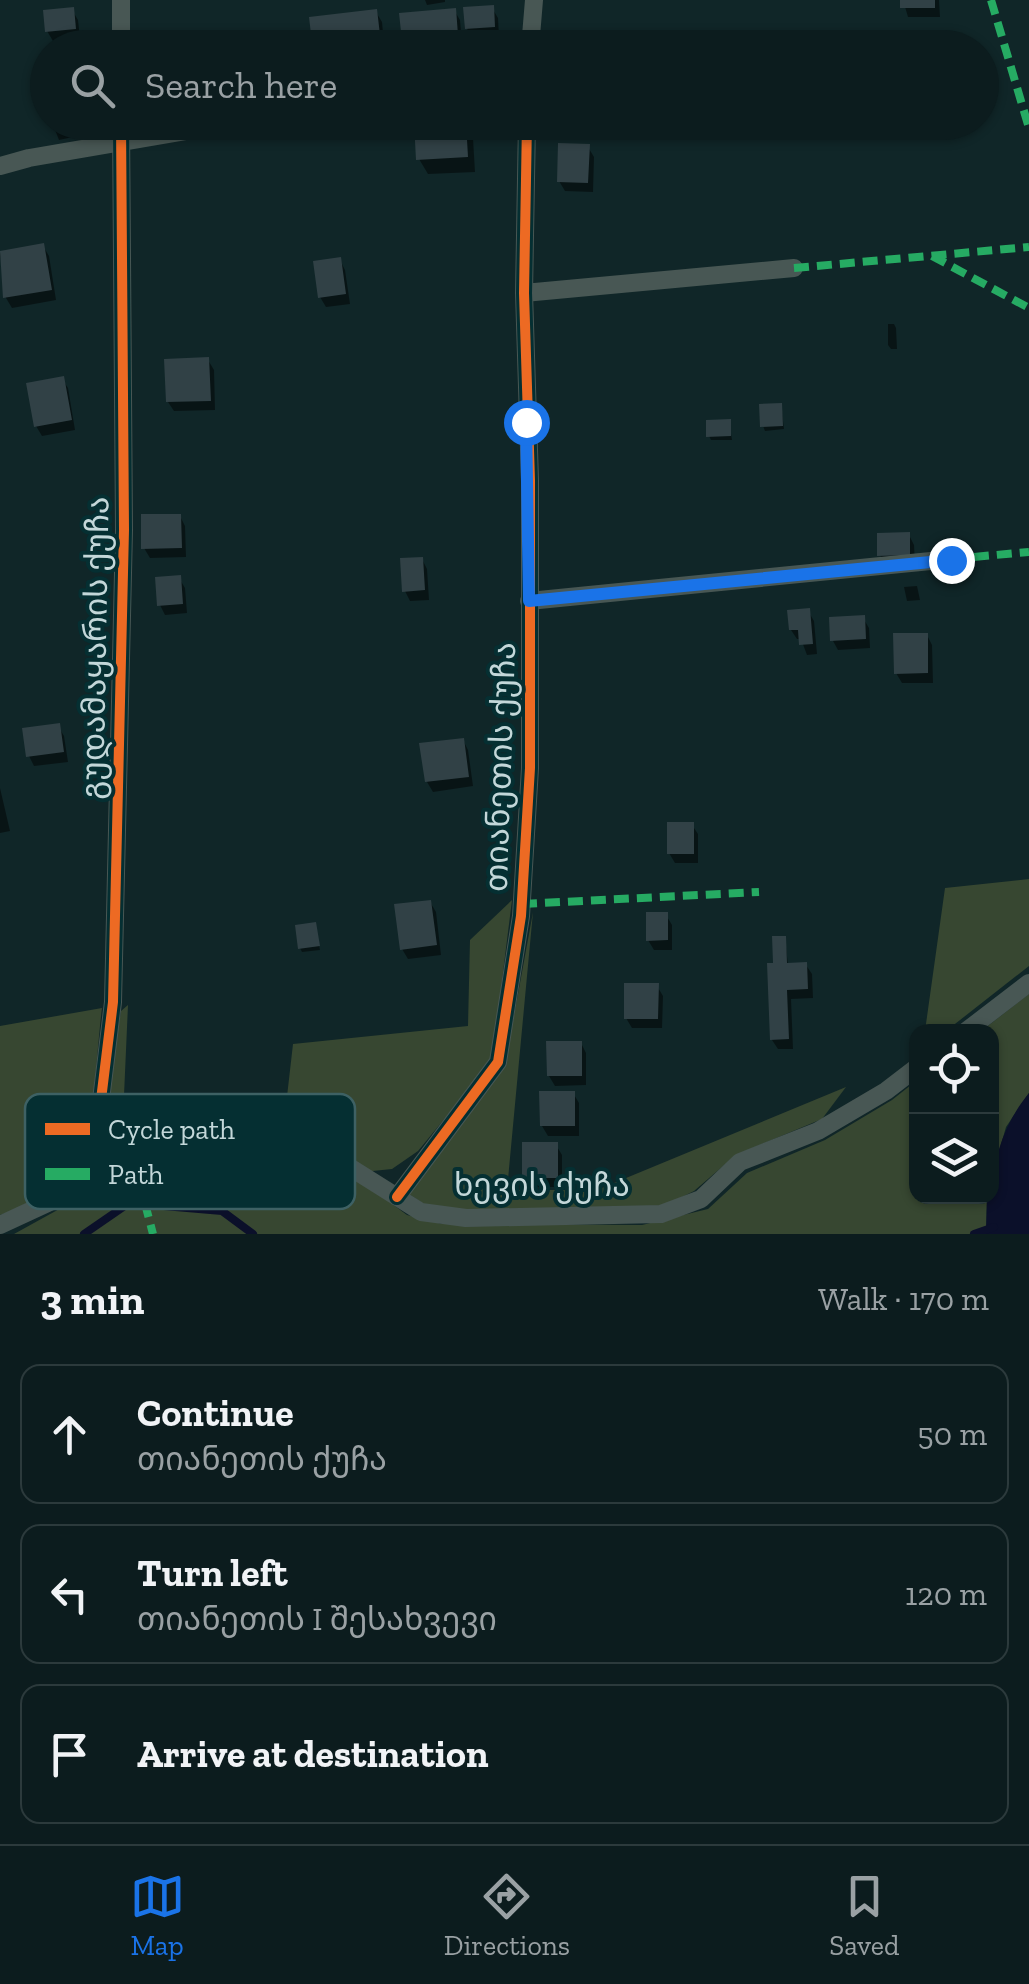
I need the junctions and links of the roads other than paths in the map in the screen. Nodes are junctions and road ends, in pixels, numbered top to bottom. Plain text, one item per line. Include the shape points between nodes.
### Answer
1 (121, 0) edge
2 (534, 0) edge
3 (121, 30) edge
4 (532, 30) edge
5 (137, 140) edge
6 (528, 140) edge
7 (120, 143) junction
8 (0, 166) edge
9 (794, 268) dead end
10 (524, 293) junction
11 (951, 560) dead end
12 (529, 601) junction
13 (1029, 983) edge
14 (975, 1024) edge
15 (909, 1074) edge
16 (101, 1094) edge
17 (355, 1171) edge
18 (397, 1197) junction
19 (35, 1209) edge
20 (0, 1225) edge

1 - 3 street
2 - 4 street
5 - 7 street
6 - 10 street, თიანეთის ქუჩა
7 - 8 street
7 - 16 street, გუდამაყარის ქუჩა via 124,530 112,1002
9 - 10 street
10 - 12 street, თიანეთის ქუჩა
11 - 12 street
12 - 18 street, თიანეთის ქუჩა via 530,768 521,916 498,1062
13 - 14 street
15 - 18 street, ხევის ქუჩა via 818,1131 740,1162 701,1199 661,1214 466,1218 422,1212
17 - 18 street, ხევის ქუჩა
19 - 20 street, ხევის ქუჩა

